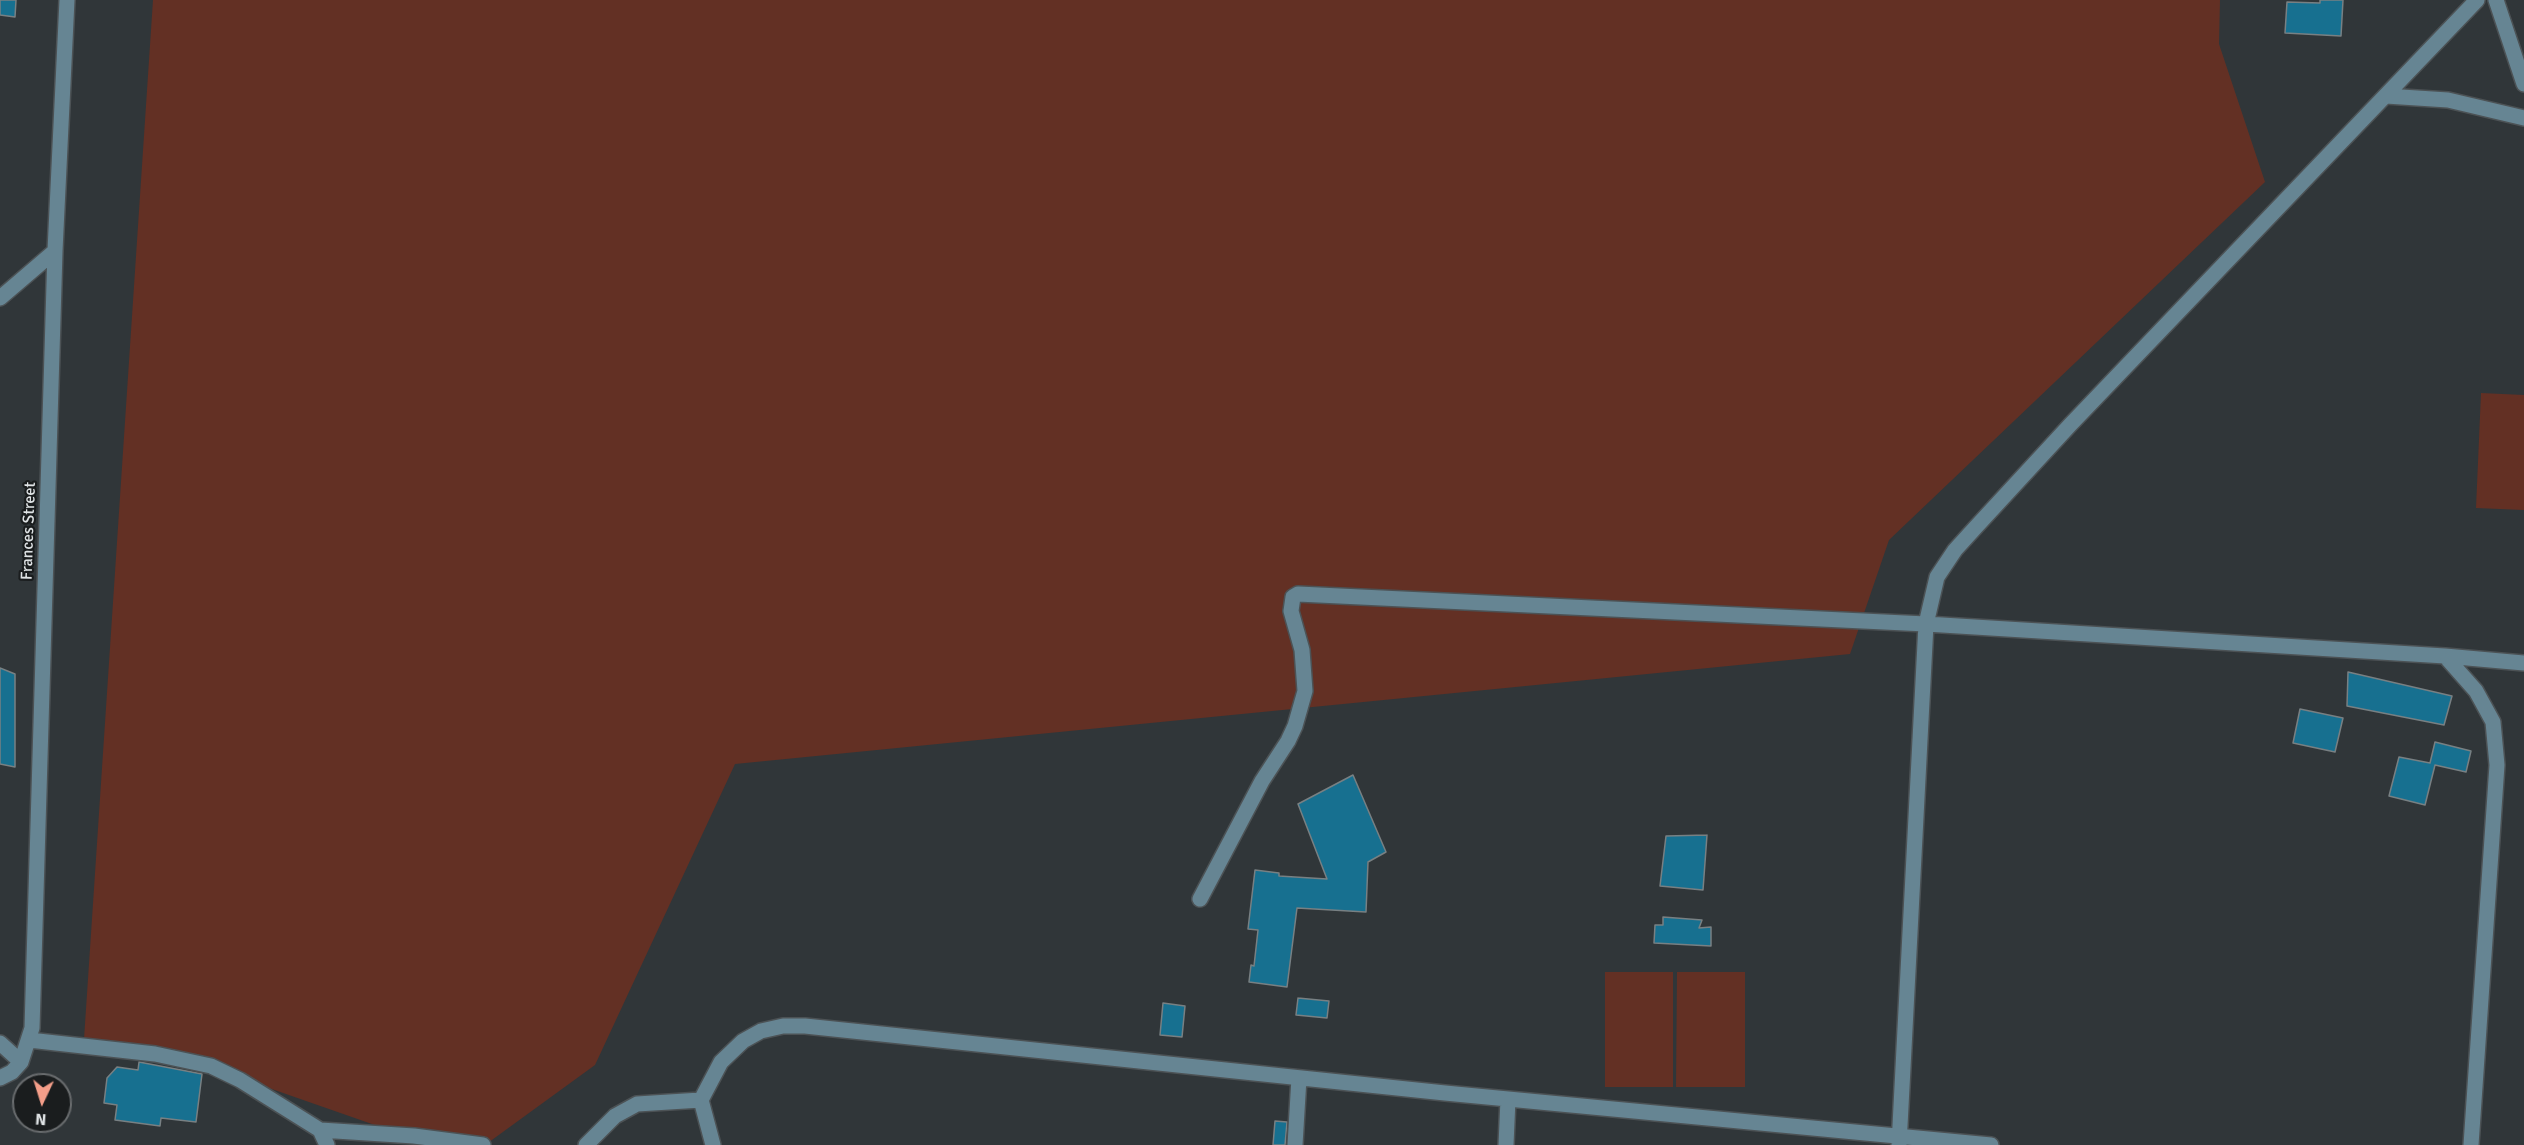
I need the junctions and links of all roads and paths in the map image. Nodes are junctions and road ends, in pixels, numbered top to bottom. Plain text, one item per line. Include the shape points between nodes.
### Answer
1 (67, 0) edge
2 (2477, 0) edge
3 (2496, 0) edge
4 (2524, 84) edge
5 (2386, 96) junction
6 (2524, 118) edge
7 (55, 251) junction
8 (0, 298) edge
9 (1926, 624) junction
10 (2445, 656) junction
11 (2524, 663) edge
12 (1200, 899) dead end
13 (29, 1040) junction
14 (0, 1043) edge
15 (21, 1062) junction
16 (0, 1078) edge
17 (1299, 1078) junction
18 (1508, 1098) junction
19 (701, 1100) junction
20 (320, 1130) junction
21 (1899, 1141) edge
22 (327, 1145) edge
23 (483, 1145) edge
24 (586, 1145) edge
25 (713, 1145) edge
26 (1295, 1145) edge
27 (1506, 1145) edge
28 (1991, 1145) edge
29 (2471, 1145) edge

1 - 7 street, Frances Street
2 - 5 street
3 - 4 street
5 - 6 street via 2448,100
5 - 9 street via 1975,528 1937,577
7 - 8 street
7 - 13 street, Frances Street
9 - 10 street
9 - 12 street via 1298,594 1293,597 1291,611 1302,650 1305,691 1297,719
9 - 21 street
10 - 11 street
10 - 29 street via 2476,691 2493,722 2497,765
13 - 15 street, Frances Street
13 - 20 street via 155,1054 210,1066
14 - 15 street
15 - 16 street
17 - 18 street
17 - 19 street via 783,1026 742,1041 721,1062
17 - 26 street
18 - 21 street
18 - 27 street
19 - 24 street via 637,1104 615,1116
19 - 25 street
20 - 22 street
20 - 23 street
21 - 28 street

